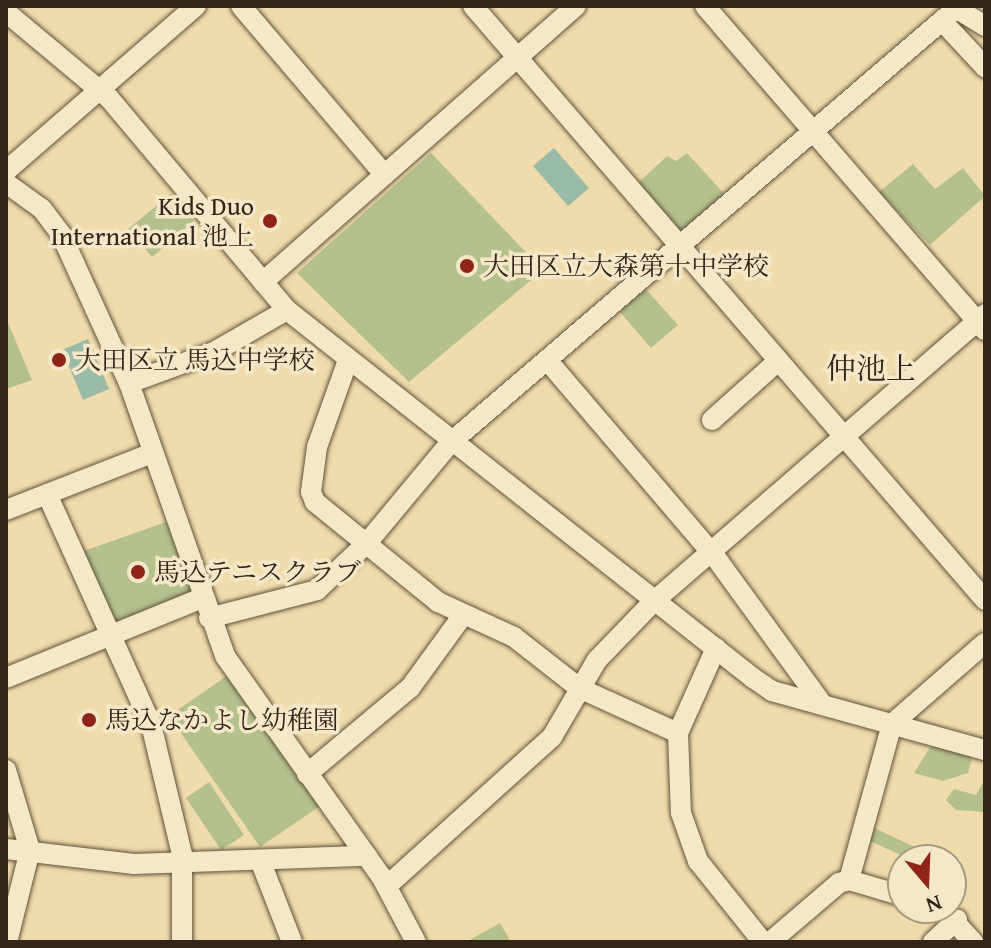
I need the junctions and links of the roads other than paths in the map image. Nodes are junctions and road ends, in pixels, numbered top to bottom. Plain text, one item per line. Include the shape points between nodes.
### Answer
1 (196, 6) edge
2 (241, 6) edge
3 (473, 6) edge
4 (576, 6) edge
5 (705, 6) edge
6 (953, 11) edge
7 (6, 12) edge
8 (985, 26) edge
9 (517, 58) junction
10 (985, 67) edge
11 (99, 88) junction
12 (815, 131) junction
13 (6, 171) edge
14 (384, 174) junction
15 (6, 183) edge
16 (680, 246) junction
17 (263, 282) junction
18 (287, 310) junction
19 (982, 322) edge
20 (348, 360) junction
21 (547, 360) junction
22 (778, 361) junction
23 (129, 383) junction
24 (712, 420) dead end
25 (844, 436) junction
26 (450, 443) junction
27 (152, 453) junction
28 (47, 494) junction
29 (6, 510) edge
30 (367, 543) junction
31 (710, 551) junction
32 (202, 598) junction
33 (985, 600) edge
34 (653, 602) junction
35 (463, 615) junction
36 (209, 618) junction
37 (113, 637) junction
38 (985, 643) edge
39 (716, 648) junction
40 (6, 678) edge
41 (579, 688) junction
42 (820, 701) junction
43 (892, 724) junction
44 (678, 733) junction
45 (985, 750) edge
46 (6, 770) edge
47 (307, 774) junction
48 (6, 849) edge
49 (30, 850) junction
50 (367, 856) junction
51 (260, 860) junction
52 (183, 864) junction
53 (849, 880) junction
54 (387, 886) junction
55 (887, 891) edge
56 (943, 924) edge
57 (958, 924) edge
58 (7, 942) edge
59 (182, 942) edge
60 (292, 942) edge
61 (416, 942) edge
62 (763, 942) edge
63 (770, 942) edge
64 (933, 942) edge
65 (973, 942) edge

1 - 11 street
2 - 14 street
3 - 9 street
4 - 9 street
5 - 12 street
6 - 8 street
6 - 10 street
6 - 12 street
7 - 11 street
9 - 14 street
9 - 16 street
11 - 13 street
11 - 17 street
12 - 16 street
12 - 19 street
14 - 17 street
15 - 23 street via 42,209 61,234
16 - 21 street
16 - 22 street
17 - 18 street
18 - 20 street
18 - 23 street via 214,352
19 - 25 street
20 - 26 street
20 - 30 street via 317,447 311,492 315,502
21 - 26 street
21 - 31 street
22 - 24 street
22 - 25 street
23 - 27 street
25 - 31 street
25 - 33 street
26 - 30 street
26 - 34 street
27 - 28 street
27 - 32 street
28 - 29 street
28 - 37 street
30 - 35 street via 438,602
30 - 36 street via 311,594
31 - 34 street
31 - 42 street
32 - 36 street
32 - 37 street
34 - 39 street
34 - 41 street via 597,660
35 - 41 street via 540,653
35 - 47 street via 410,688
36 - 47 street via 225,656
37 - 40 street
37 - 52 street via 151,724
38 - 43 street
39 - 42 street via 772,691
39 - 44 street
41 - 44 street
41 - 54 street via 552,737
42 - 43 street
43 - 45 street
43 - 53 street
44 - 62 street via 681,813 698,861
46 - 49 street
47 - 50 street
48 - 49 street
49 - 52 street via 134,864
49 - 58 street
50 - 51 street
50 - 54 street
51 - 52 street
51 - 60 street
52 - 59 street
53 - 55 street
53 - 63 street
54 - 61 street
56 - 64 street
57 - 65 street

